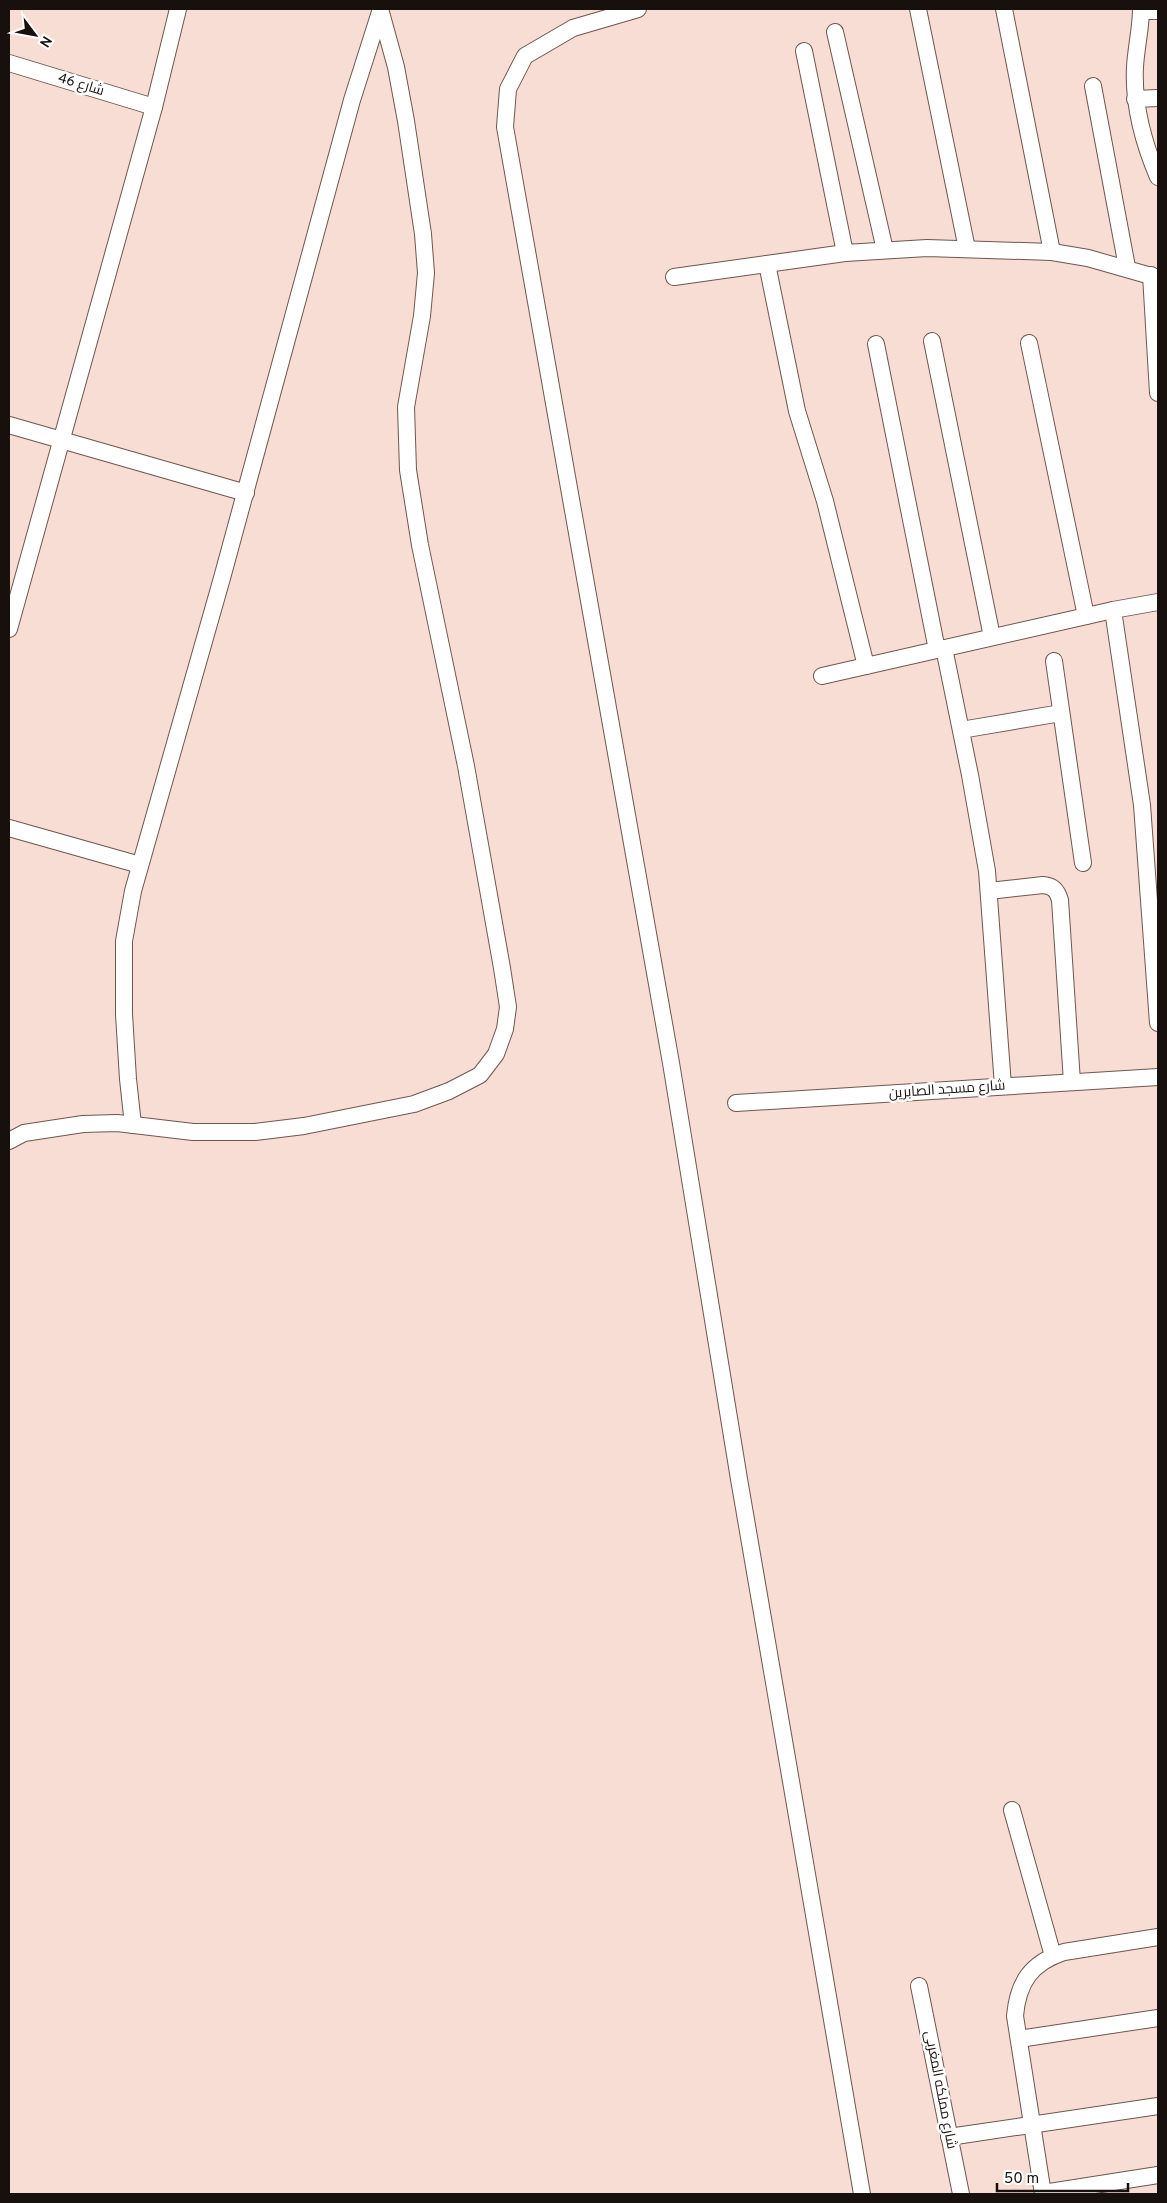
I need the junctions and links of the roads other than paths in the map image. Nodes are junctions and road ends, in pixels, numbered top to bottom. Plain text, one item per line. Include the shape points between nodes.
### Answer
1 (178, 9) edge
2 (638, 9) edge
3 (918, 9) edge
4 (1004, 9) edge
5 (380, 10) edge
6 (1141, 10) edge
7 (1158, 11) edge
8 (835, 32) dead end
9 (804, 51) dead end
10 (9, 63) edge
11 (1093, 86) dead end
12 (1158, 98) edge
13 (1135, 99) junction
14 (154, 107) junction
15 (1157, 171) edge
16 (967, 249) junction
17 (885, 250) junction
18 (1052, 252) junction
19 (846, 253) junction
20 (767, 264) junction
21 (1127, 267) junction
22 (1155, 276) edge
23 (674, 278) dead end
24 (932, 341) dead end
25 (1029, 342) dead end
26 (876, 344) dead end
27 (1158, 393) edge
28 (9, 425) edge
29 (61, 440) junction
30 (246, 493) junction
31 (1158, 602) edge
32 (1113, 610) junction
33 (1086, 616) junction
34 (9, 629) edge
35 (992, 637) junction
36 (941, 649) junction
37 (1054, 661) dead end
38 (866, 666) junction
39 (822, 676) dead end
40 (1061, 713) junction
41 (961, 730) junction
42 (9, 828) edge
43 (1083, 863) dead end
44 (140, 865) junction
45 (989, 891) junction
46 (1158, 1023) edge
47 (1158, 1077) edge
48 (1072, 1082) junction
49 (1003, 1086) junction
50 (736, 1103) dead end
51 (132, 1125) junction
52 (9, 1141) edge
53 (1012, 1810) dead end
54 (1158, 1936) edge
55 (1053, 1956) junction
56 (919, 1986) dead end
57 (1158, 2018) edge
58 (1019, 2039) junction
59 (1158, 2106) edge
60 (1032, 2124) junction
61 (949, 2137) junction
62 (1158, 2175) edge
63 (862, 2194) edge
64 (961, 2194) edge
65 (1043, 2194) edge

1 - 14 street
2 - 63 street via 573,28 525,56 508,89 505,127 671,1063
3 - 16 street
4 - 18 street
5 - 30 street via 352,100
5 - 51 street via 396,67 406,121 426,273 406,406 408,470 502,968 508,1007 505,1029 496,1054 480,1075 414,1104 304,1126 254,1132 193,1132
6 - 7 street
6 - 13 street
8 - 17 street
9 - 19 street
10 - 14 street, شارع 46
11 - 21 street
12 - 13 street
13 - 15 street via 1145,144
14 - 29 street
16 - 17 street
16 - 18 street
17 - 19 street
18 - 21 street
19 - 20 street
20 - 23 street
20 - 38 street via 797,411 829,516
21 - 22 street
22 - 27 street
24 - 35 street
25 - 33 street
26 - 36 street
28 - 29 street
29 - 30 street
29 - 34 street
30 - 44 street
31 - 32 street
32 - 33 street
32 - 46 street via 1142,805
33 - 35 street
35 - 36 street
36 - 38 street
36 - 41 street
37 - 40 street
38 - 39 street
40 - 41 street
40 - 43 street
41 - 45 street
42 - 44 street
44 - 51 street via 124,941 125,1032
45 - 48 street via 1043,885 1057,891
45 - 49 street
47 - 48 street, شارع مسجد الصابرين
48 - 49 street, شارع مسجد الصابرين
49 - 50 street, شارع مسجد الصابرين
51 - 52 street via 84,1124 24,1133
53 - 55 street
54 - 55 street
55 - 58 street via 1033,1968 1016,1998
56 - 61 street, شارع مملكه المغربى
57 - 58 street
58 - 60 street
59 - 60 street
60 - 61 street
60 - 65 street
61 - 64 street, شارع مملكه المغربى
62 - 65 street

